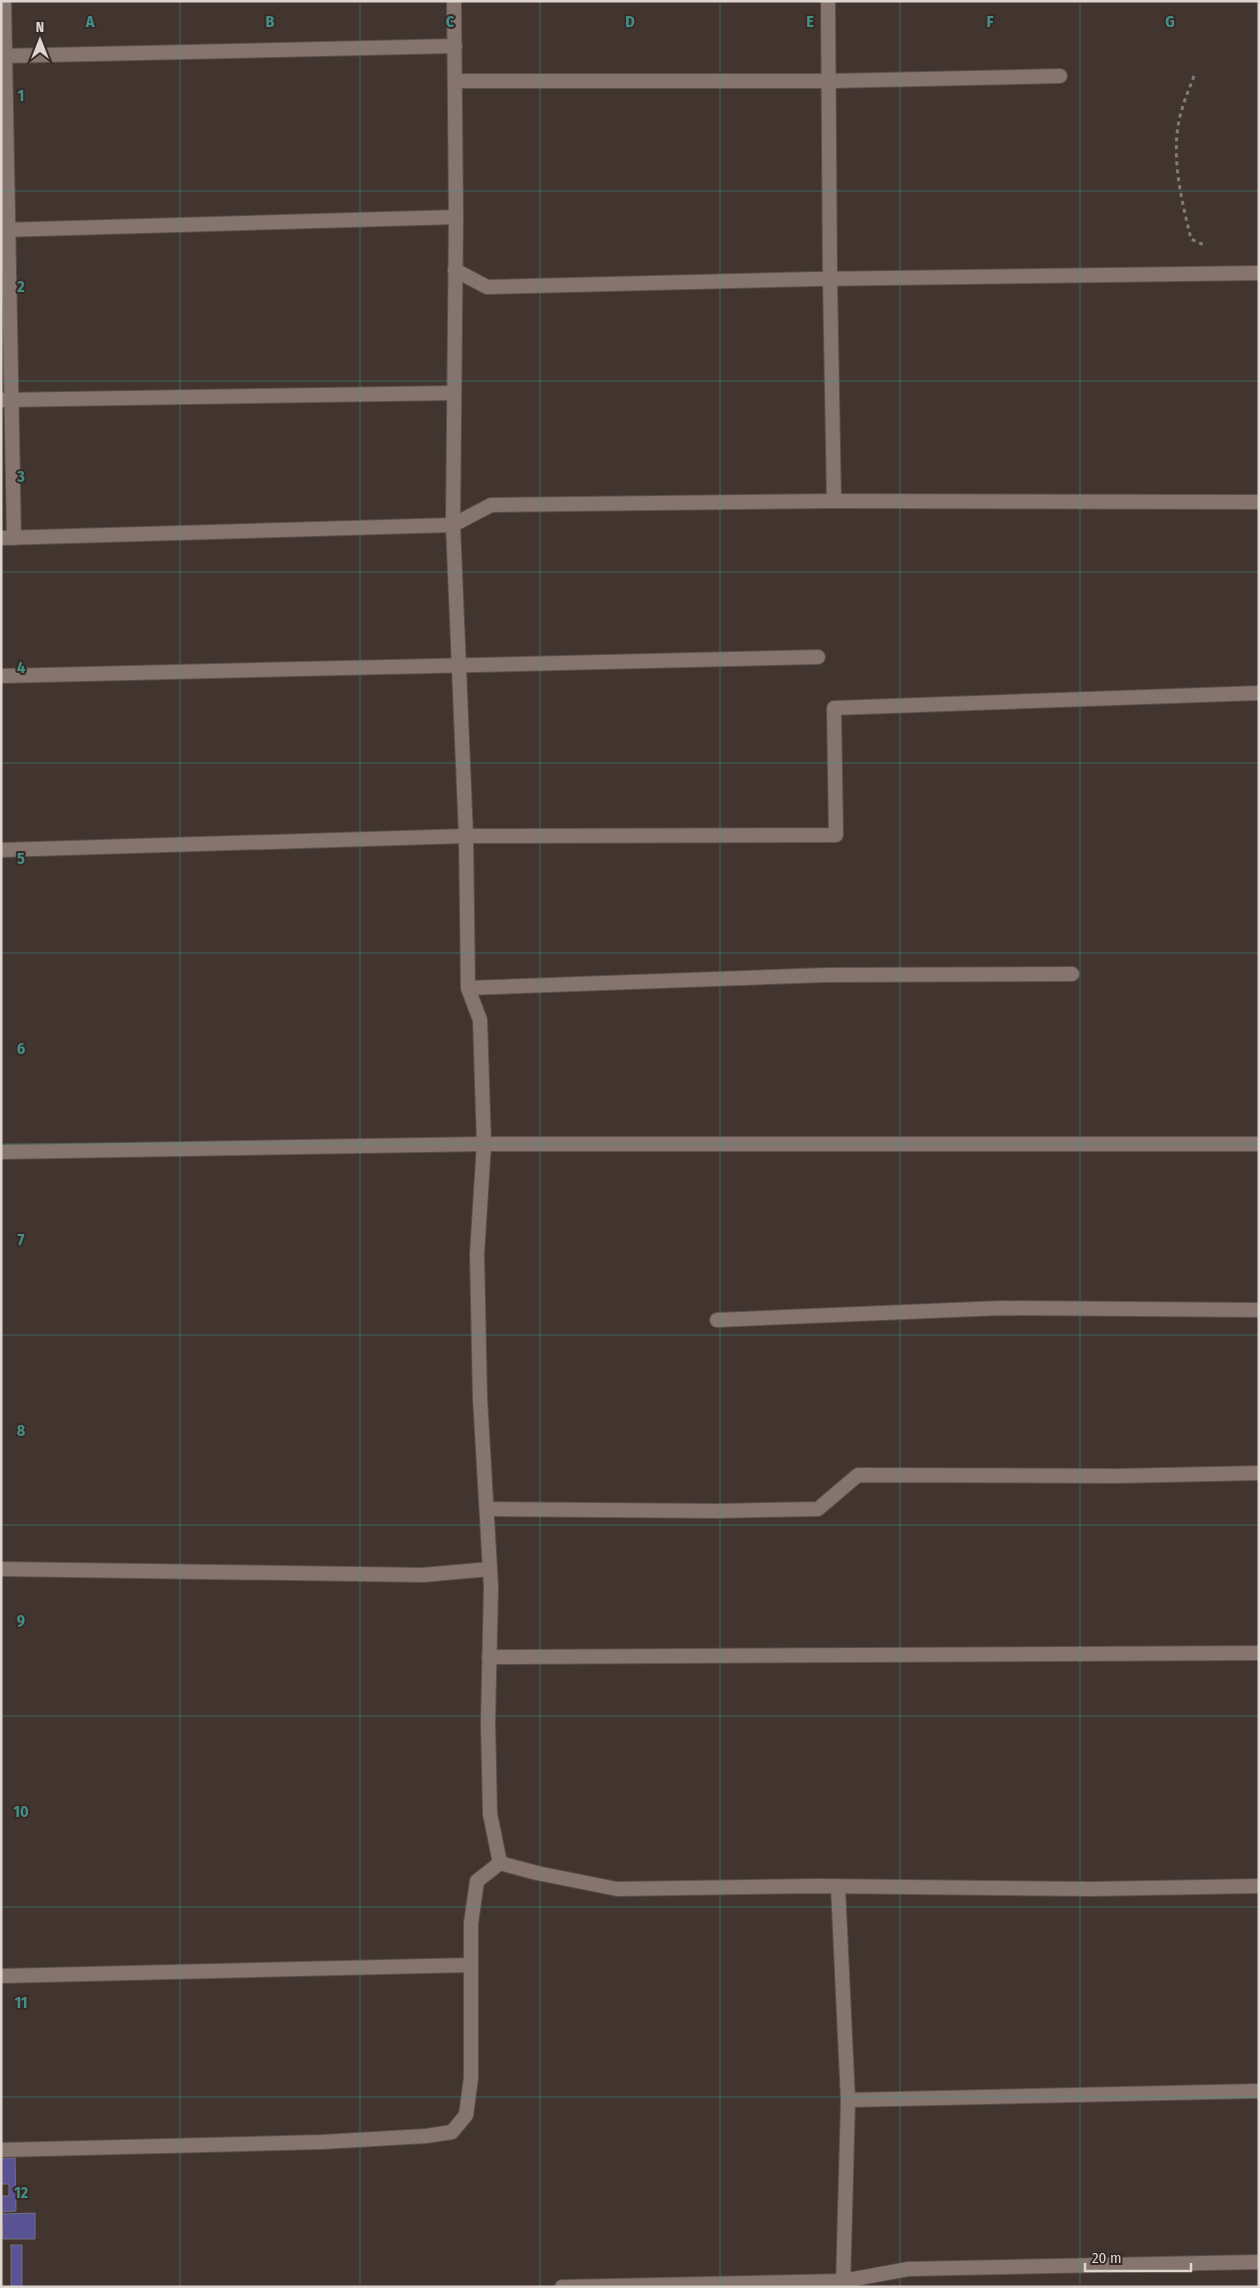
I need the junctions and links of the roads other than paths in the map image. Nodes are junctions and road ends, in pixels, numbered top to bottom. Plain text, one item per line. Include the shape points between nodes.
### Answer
1 (4, 1) edge
2 (454, 1) edge
3 (828, 1) edge
4 (455, 46) junction
5 (3, 56) edge
6 (1060, 76) dead end
7 (455, 80) junction
8 (829, 80) junction
9 (456, 217) junction
10 (5, 230) edge
11 (455, 270) junction
12 (1259, 273) edge
13 (830, 279) junction
14 (454, 393) junction
15 (7, 400) edge
16 (834, 501) junction
17 (1259, 502) edge
18 (453, 525) junction
19 (7, 538) edge
20 (818, 657) dead end
21 (460, 666) junction
22 (1, 676) edge
23 (1259, 693) edge
24 (466, 836) junction
25 (1, 850) edge
26 (1072, 974) dead end
27 (468, 988) junction
28 (484, 1144) junction
29 (1259, 1144) edge
30 (1, 1152) edge
31 (1259, 1310) edge
32 (717, 1320) dead end
33 (1259, 1473) edge
34 (487, 1509) junction
35 (1, 1568) edge
36 (490, 1569) junction
37 (1259, 1653) edge
38 (489, 1657) junction
39 (500, 1863) junction
40 (1259, 1886) edge
41 (838, 1887) junction
42 (471, 1965) junction
43 (1, 1976) edge
44 (1259, 2091) edge
45 (848, 2100) junction
46 (1, 2150) edge
47 (1259, 2262) edge
48 (843, 2284) edge
49 (562, 2287) edge

1 - 5 street
2 - 4 street
3 - 8 street
4 - 5 street
4 - 7 street
5 - 10 street
6 - 8 street
7 - 8 street
7 - 9 street
8 - 13 street
9 - 10 street
9 - 11 street
10 - 15 street
11 - 13 street via 487,287
11 - 14 street
12 - 13 street
13 - 16 street
14 - 15 street
14 - 18 street
15 - 19 street
16 - 17 street
16 - 18 street via 491,505
18 - 19 street
18 - 21 street
20 - 21 street
21 - 22 street
21 - 24 street
23 - 24 street via 834,708 836,835
24 - 25 street
24 - 27 street
26 - 27 street via 825,975
27 - 28 street via 480,1020
28 - 29 street
28 - 30 street
28 - 34 street via 477,1254 480,1398
31 - 32 street via 1001,1308
33 - 34 street via 858,1475 818,1509
34 - 36 street
35 - 36 street via 424,1575
36 - 38 street
37 - 38 street
38 - 39 street via 490,1814
39 - 41 street via 617,1889
39 - 42 street via 477,1881 471,1923
40 - 41 street via 1092,1889
41 - 45 street
42 - 43 street
42 - 46 street via 471,2078 466,2114 452,2132 322,2142
44 - 45 street
45 - 48 street
47 - 48 street via 908,2269
48 - 49 street

